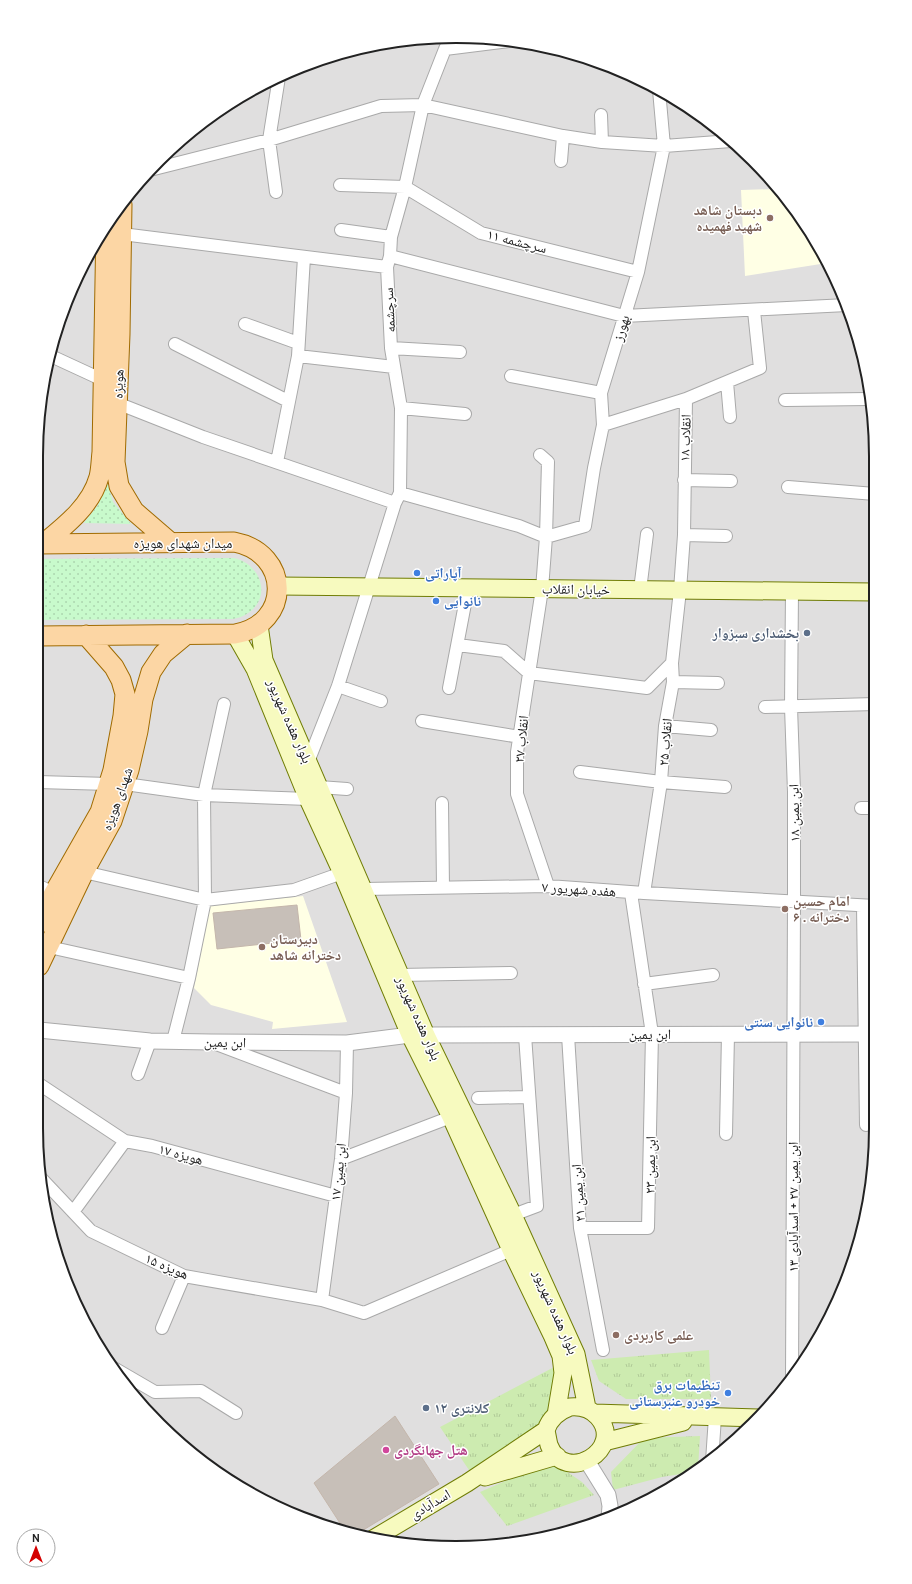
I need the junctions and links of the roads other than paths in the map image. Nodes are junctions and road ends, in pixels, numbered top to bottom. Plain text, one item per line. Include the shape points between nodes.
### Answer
1 (447, 43) edge
2 (484, 44) edge
3 (444, 49) junction
4 (278, 84) edge
5 (660, 97) edge
6 (423, 105) junction
7 (601, 115) dead end
8 (564, 136) junction
9 (269, 140) junction
10 (602, 142) junction
11 (724, 142) edge
12 (664, 146) junction
13 (560, 161) dead end
14 (161, 167) edge
15 (340, 185) dead end
16 (405, 187) junction
17 (276, 192) dead end
18 (114, 229) edge
19 (341, 230) dead end
20 (391, 237) junction
21 (304, 257) junction
22 (389, 262) junction
23 (638, 272) junction
24 (841, 306) edge
25 (754, 311) junction
26 (624, 316) junction
27 (245, 324) dead end
28 (298, 343) junction
29 (175, 344) dead end
30 (391, 348) junction
31 (460, 352) dead end
32 (298, 356) junction
33 (55, 358) edge
34 (394, 367) junction
35 (511, 376) dead end
36 (103, 380) junction
37 (727, 382) junction
38 (601, 393) junction
39 (686, 399) junction
40 (865, 399) edge
41 (785, 400) dead end
42 (288, 401) junction
43 (117, 403) junction
44 (400, 408) junction
45 (465, 414) dead end
46 (730, 417) dead end
47 (603, 425) junction
48 (540, 455) dead end
49 (277, 462) junction
50 (684, 480) junction
51 (731, 481) dead end
52 (788, 487) dead end
53 (869, 494) edge
54 (398, 498) junction
55 (647, 534) dead end
56 (684, 535) junction
57 (726, 536) dead end
58 (546, 537) junction
59 (43, 542) edge
60 (171, 543) junction
61 (43, 544) edge
62 (277, 586) junction
63 (368, 587) junction
64 (468, 588) junction
65 (542, 588) junction
66 (640, 590) junction
67 (680, 590) junction
68 (792, 591) junction
69 (869, 592) edge
70 (259, 625) junction
71 (187, 634) junction
72 (235, 634) junction
73 (86, 635) junction
74 (43, 636) edge
75 (458, 645) junction
76 (672, 663) junction
77 (529, 672) junction
78 (673, 682) junction
79 (718, 683) dead end
80 (338, 686) junction
81 (449, 688) dead end
82 (381, 701) dead end
83 (224, 704) dead end
84 (869, 704) edge
85 (765, 707) dead end
86 (791, 707) junction
87 (422, 720) dead end
88 (664, 726) junction
89 (711, 730) dead end
90 (520, 737) junction
91 (308, 762) junction
92 (580, 772) dead end
93 (43, 782) edge
94 (661, 782) junction
95 (117, 784) junction
96 (724, 787) dead end
97 (347, 789) dead end
98 (314, 793) junction
99 (204, 795) junction
100 (442, 803) dead end
101 (861, 808) dead end
102 (869, 808) edge
103 (84, 872) junction
104 (342, 873) junction
105 (548, 886) junction
106 (444, 888) junction
107 (364, 889) junction
108 (46, 890) edge
109 (631, 893) junction
110 (644, 893) junction
111 (205, 900) junction
112 (794, 902) junction
113 (43, 905) edge
114 (869, 906) edge
115 (49, 947) junction
116 (43, 958) edge
117 (511, 973) dead end
118 (400, 975) junction
119 (713, 976) dead end
120 (189, 978) junction
121 (644, 984) junction
122 (43, 1030) edge
123 (652, 1034) junction
124 (728, 1034) junction
125 (794, 1034) junction
126 (869, 1034) edge
127 (418, 1035) junction
128 (525, 1035) junction
129 (568, 1035) junction
130 (150, 1041) junction
131 (173, 1041) junction
132 (211, 1042) junction
133 (347, 1043) junction
134 (869, 1057) edge
135 (138, 1074) dead end
136 (43, 1087) edge
137 (346, 1093) junction
138 (529, 1097) junction
139 (478, 1098) dead end
140 (451, 1117) junction
141 (866, 1125) dead end
142 (726, 1134) dead end
143 (125, 1141) junction
144 (340, 1159) junction
145 (47, 1185) edge
146 (336, 1196) junction
147 (72, 1212) junction
148 (513, 1215) junction
149 (580, 1228) junction
150 (511, 1250) junction
151 (184, 1276) junction
152 (322, 1300) junction
153 (162, 1328) dead end
154 (603, 1350) dead end
155 (792, 1367) edge
156 (125, 1375) edge
157 (590, 1411) junction
158 (236, 1412) dead end
159 (556, 1415) junction
160 (710, 1417) junction
161 (750, 1418) edge
162 (546, 1430) junction
163 (604, 1442) junction
164 (712, 1452) edge
165 (557, 1456) junction
166 (587, 1461) junction
167 (467, 1482) junction
168 (610, 1512) edge
169 (381, 1534) edge

1 - 3 street, سرچشمه
2 - 3 street
3 - 6 street, سرچشمه
4 - 9 street
5 - 12 street, بهورز
6 - 8 street
6 - 9 street via 381,106
6 - 16 street, سرچشمه
7 - 10 street
8 - 10 street
8 - 13 street
9 - 14 street
9 - 17 street
10 - 12 street
11 - 12 street
12 - 23 street, بهورز
15 - 16 street
16 - 20 street, سرچشمه
16 - 23 street, سرچشمه ۱۱ via 481,233
18 - 21 street
18 - 36 main road, هویزه
18 - 43 main road, هویزه
19 - 20 street
20 - 22 street, سرچشمه
21 - 22 street
21 - 28 street
22 - 26 street
22 - 30 street, سرچشمه
23 - 26 street, بهورز
24 - 25 street
25 - 26 street
25 - 37 street, انقلاب ۱۸ via 760,368
26 - 38 street, بهورز
27 - 28 street
28 - 32 street
29 - 42 street
30 - 31 street
30 - 34 street, سرچشمه
32 - 34 street
32 - 42 street
33 - 36 street
34 - 44 street, سرچشمه
35 - 38 street
36 - 59 main road, هویزه via 99,477 89,498 75,517
37 - 39 street, انقلاب ۱۸
37 - 46 street
38 - 47 street, بهورز
39 - 47 street
39 - 50 street, انقلاب ۱۸
40 - 41 street
42 - 49 street
43 - 49 street via 203,437
43 - 60 main road, هویزه via 115,462 119,486 134,512
44 - 45 street
44 - 54 street, سرچشمه
47 - 58 street, بهورز via 585,526
48 - 58 street, انقلاب ۲۷ via 548,462
49 - 54 street
50 - 51 street
50 - 56 street, انقلاب ۱۸
52 - 53 street
54 - 58 street via 519,526
54 - 63 street, سرچشمه
55 - 66 street
56 - 57 street
56 - 67 street, انقلاب ۱۸
58 - 65 street, انقلاب ۲۷
60 - 61 main road, میدان شهدای هویزه
60 - 62 main road, میدان شهدای هویزه via 234,542 252,547 267,560 276,576
62 - 63 main road, خیابان انقلاب
62 - 70 main road, میدان شهدای هویزه via 275,604
63 - 64 main road, خیابان انقلاب
63 - 80 street, سرچشمه
64 - 65 main road, خیابان انقلاب
64 - 75 street
65 - 66 main road, خیابان انقلاب
65 - 77 street, انقلاب ۲۷
66 - 67 main road, خیابان انقلاب
67 - 68 main road, خیابان انقلاب
67 - 76 street, انقلاب ۲۵
68 - 69 main road, خیابان انقلاب
68 - 86 street, ابن یمین ۱۸
70 - 72 main road, میدان شهدای هویزه
70 - 91 main road, بلوار هفده شهریور via 264,660
71 - 72 main road, میدان شهدای هویزه
71 - 73 main road, میدان شهدای هویزه
71 - 95 main road, شهدای هویزه via 163,654 151,672 143,699 138,731
72 - 98 main road, بلوار هفده شهریور via 255,669
73 - 74 main road, میدان شهدای هویزه
73 - 95 main road, شهدای هویزه via 114,667 125,694 113,770
75 - 77 street via 504,651
75 - 81 street
76 - 77 street via 647,688
76 - 78 street, انقلاب ۲۵
77 - 90 street, انقلاب ۲۷
78 - 79 street
78 - 88 street, انقلاب ۲۵
80 - 82 street
80 - 91 street, سرچشمه
83 - 99 street
84 - 86 street
85 - 86 street
86 - 112 street, ابن یمین ۱۸
87 - 90 street
88 - 89 street
88 - 94 street, انقلاب ۲۵
90 - 105 street, انقلاب ۲۷ via 517,752 517,794
91 - 98 main road, بلوار هفده شهریور
92 - 94 street
93 - 95 street
94 - 96 street
94 - 110 street, انقلاب ۲۵
95 - 99 street
95 - 103 main road, شهدای هویزه via 112,821
95 - 108 main road, شهدای هویزه
97 - 98 street
98 - 99 street
98 - 104 main road, بلوار هفده شهریور
98 - 107 main road, بلوار هفده شهریور
99 - 111 street
100 - 106 street
101 - 102 street
103 - 111 street
103 - 115 main road, شهدای هویزه
104 - 111 street via 294,890
104 - 127 main road, بلوار هفده شهریور
105 - 106 street, هفده شهریور ۷
105 - 109 street, هفده شهریور ۷
106 - 107 street, هفده شهریور ۷
107 - 118 main road, بلوار هفده شهریور
108 - 113 main road, شهدای هویزه
109 - 110 street, هفده شهریور ۷
109 - 121 street
110 - 112 street, هفده شهریور ۷
111 - 120 street
112 - 114 street, هفده شهریور ۷
112 - 125 street, ابن یمین ۱۸
115 - 116 main road, شهدای هویزه
115 - 120 street
117 - 118 street
118 - 127 main road, بلوار هفده شهریور
119 - 121 street
120 - 131 street
121 - 123 street
122 - 130 street, ابن یمین
123 - 124 street, ابن یمین
123 - 129 street, ابن یمین
123 - 149 street, ابن یمین ۲۳ via 648,1228
124 - 125 street, ابن یمین
124 - 142 street
125 - 126 street, ابن یمین
125 - 155 street, ابن یمین ۲۷ + اسدآبادی ۱۳
127 - 128 street, ابن یمین
127 - 133 street, ابن یمین
127 - 140 main road, بلوار هفده شهریور
127 - 148 main road, بلوار هفده شهریور
128 - 129 street, ابن یمین
128 - 138 street
129 - 149 street, ابن یمین ۲۱
130 - 131 street, ابن یمین
130 - 135 street
131 - 132 street, ابن یمین
132 - 133 street, ابن یمین
132 - 137 street
133 - 137 street, ابن یمین ۱۷
134 - 141 street
136 - 143 street, هویزه ۱۷
137 - 144 street, ابن یمین ۱۷
138 - 139 street
138 - 148 street via 537,1206
140 - 144 street
140 - 150 main road, بلوار هفده شهریور
143 - 146 street, هویزه ۱۷
143 - 147 street
144 - 146 street, ابن یمین ۱۷
145 - 147 street, هویزه ۱۵
146 - 152 street, ابن یمین ۱۷
147 - 151 street, هویزه ۱۵ via 91,1231
148 - 157 main road, بلوار هفده شهریور via 576,1354
149 - 154 street, ابن یمین ۲۱
150 - 152 street, هویزه ۱۵ via 364,1313
150 - 159 main road, بلوار هفده شهریور via 561,1356 563,1373
151 - 152 street, هویزه ۱۵
151 - 153 street
156 - 158 street via 155,1392 201,1391
157 - 159 main road via 579,1406 570,1407
157 - 160 main road
157 - 163 main road via 600,1419
159 - 162 main road
160 - 161 main road
160 - 163 main road
160 - 164 street
162 - 165 main road via 550,1446
162 - 167 main road, اسدآبادی
163 - 166 main road via 595,1456
165 - 166 main road via 569,1463
165 - 167 main road, اسدآبادی
166 - 168 street via 608,1495
167 - 169 main road, اسدآبادی

